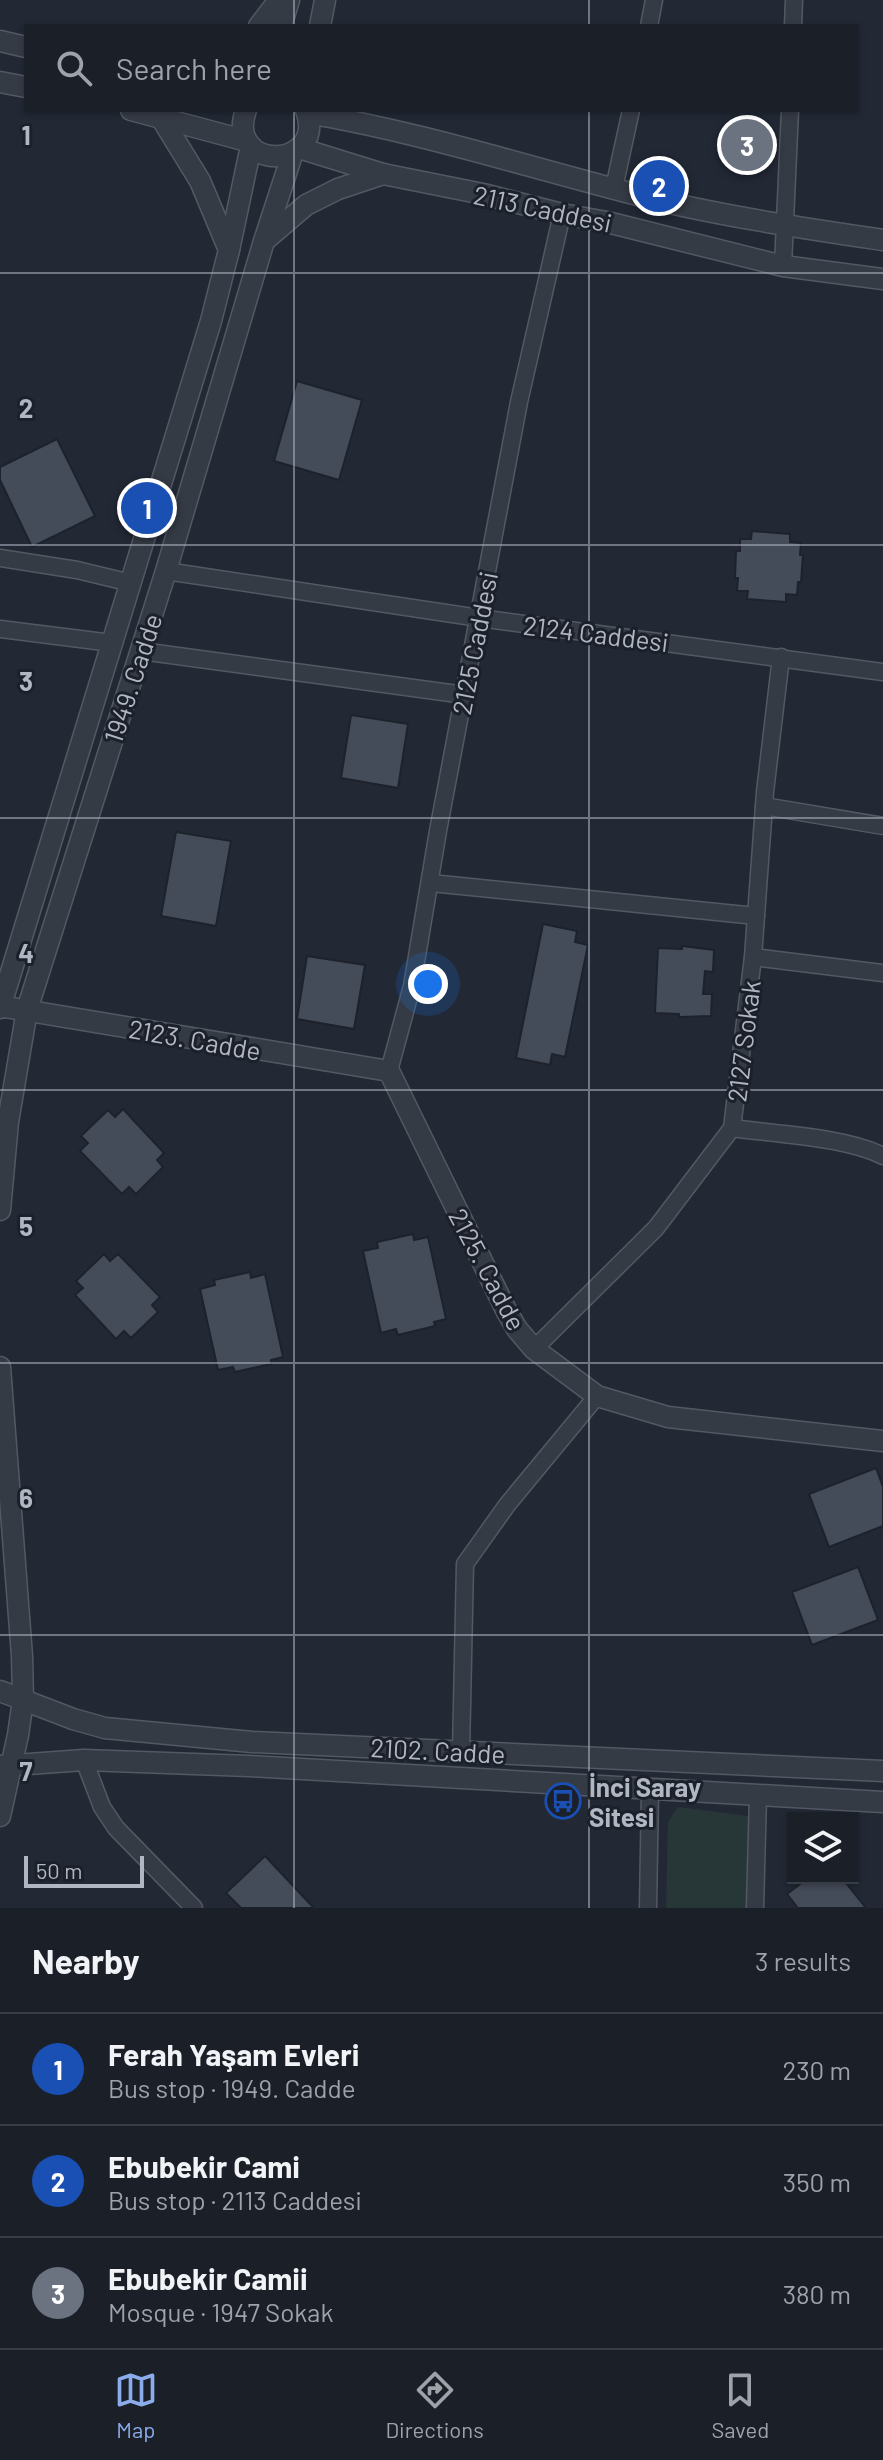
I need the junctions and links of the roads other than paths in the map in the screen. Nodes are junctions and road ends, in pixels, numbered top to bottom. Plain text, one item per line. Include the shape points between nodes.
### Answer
1 (279, 0) edge
2 (289, 0) edge
3 (654, 0) edge
4 (794, 0) edge
5 (261, 24) edge
6 (282, 24) edge
7 (649, 24) edge
8 (793, 24) edge
9 (0, 41) edge
10 (24, 47) edge
11 (0, 82) edge
12 (24, 87) edge
13 (141, 112) edge
14 (246, 112) edge
15 (306, 112) edge
16 (631, 112) edge
17 (790, 112) edge
18 (160, 116) junction
19 (361, 117) edge
20 (249, 143) junction
21 (296, 150) junction
22 (383, 174) junction
23 (614, 188) junction
24 (562, 214) junction
25 (786, 226) junction
26 (883, 240) edge
27 (264, 241) junction
28 (229, 250) junction
29 (783, 266) junction
30 (883, 279) edge
31 (0, 558) edge
32 (166, 571) junction
33 (131, 583) junction
34 (479, 618) junction
35 (0, 629) edge
36 (112, 643) junction
37 (141, 651) junction
38 (781, 657) junction
39 (883, 672) edge
40 (465, 695) junction
41 (764, 806) junction
42 (883, 826) edge
43 (431, 883) junction
44 (756, 916) junction
45 (753, 957) junction
46 (883, 973) edge
47 (0, 1007) edge
48 (27, 1010) junction
49 (389, 1071) junction
50 (732, 1128) junction
51 (883, 1156) edge
52 (0, 1210) edge
53 (534, 1349) junction
54 (0, 1367) edge
55 (597, 1396) junction
56 (883, 1441) edge
57 (0, 1691) edge
58 (23, 1700) junction
59 (461, 1752) junction
60 (84, 1760) junction
61 (5, 1766) edge
62 (883, 1771) edge
63 (650, 1790) junction
64 (758, 1796) junction
65 (883, 1802) edge
66 (0, 1816) edge
67 (194, 1908) edge
68 (648, 1908) edge
69 (755, 1908) edge

1 - 5 street
2 - 6 street
3 - 7 street
4 - 8 street
9 - 10 street
11 - 12 street
13 - 18 street
14 - 20 street, 1949. Cadde
15 - 19 street, 2113 Caddesi
15 - 21 street, 1949. Cadde via 307,135
16 - 23 street
17 - 25 street
18 - 20 street, 2113 Caddesi
18 - 28 street via 200,181
19 - 23 street, 2113 Caddesi
20 - 21 street, 2113 Caddesi via 275,157
20 - 28 street, 1949. Cadde
21 - 22 street, 2113 Caddesi
21 - 27 street, 1949. Cadde
22 - 24 street, 2113 Caddesi
22 - 27 street via 306,205
23 - 25 street, 2113 Caddesi
24 - 29 street, 2113 Caddesi
24 - 34 street, 2125 Caddesi via 519,402
25 - 26 street, 2113 Caddesi
25 - 29 street
27 - 32 street, 1949. Cadde
28 - 33 street, 1949. Cadde
29 - 30 street, 2113 Caddesi
31 - 33 street
32 - 34 street, 2124 Caddesi
32 - 37 street, 1949. Cadde
33 - 36 street, 1949. Cadde
34 - 38 street, 2124 Caddesi
34 - 40 street, 2125 Caddesi
35 - 36 street
36 - 47 street, 1949. Cadde
37 - 40 street
37 - 48 street, 1949. Cadde
38 - 39 street, 2124 Caddesi
38 - 41 street, 2127 Sokak
40 - 43 street, 2125 Caddesi
41 - 42 street
41 - 44 street, 2127 Sokak
43 - 44 street
43 - 49 street, 2125 Caddesi
44 - 45 street, 2127 Sokak
45 - 46 street
45 - 50 street, 2127 Sokak
47 - 48 street, 2123. Cadde
48 - 49 street, 2123. Cadde
48 - 52 street, 1949. Cadde
49 - 53 street, 2125. Cadde via 506,1310
50 - 51 street via 807,1137
50 - 53 street, 2127 Sokak via 656,1228
53 - 55 street, 2125. Cadde
54 - 58 street
55 - 56 street, 2125. Cadde via 668,1417
55 - 59 street via 465,1564
57 - 58 street, 2102. Cadde
58 - 59 street, 2102. Cadde via 105,1728 252,1742
58 - 61 street
59 - 62 street, 2102. Cadde
60 - 61 street, 2102. Cadde
60 - 63 street, 2102. Cadde
60 - 67 street via 116,1828
61 - 66 street
63 - 64 street, 2102. Cadde
63 - 68 street
64 - 65 street, 2102. Cadde
64 - 69 street

